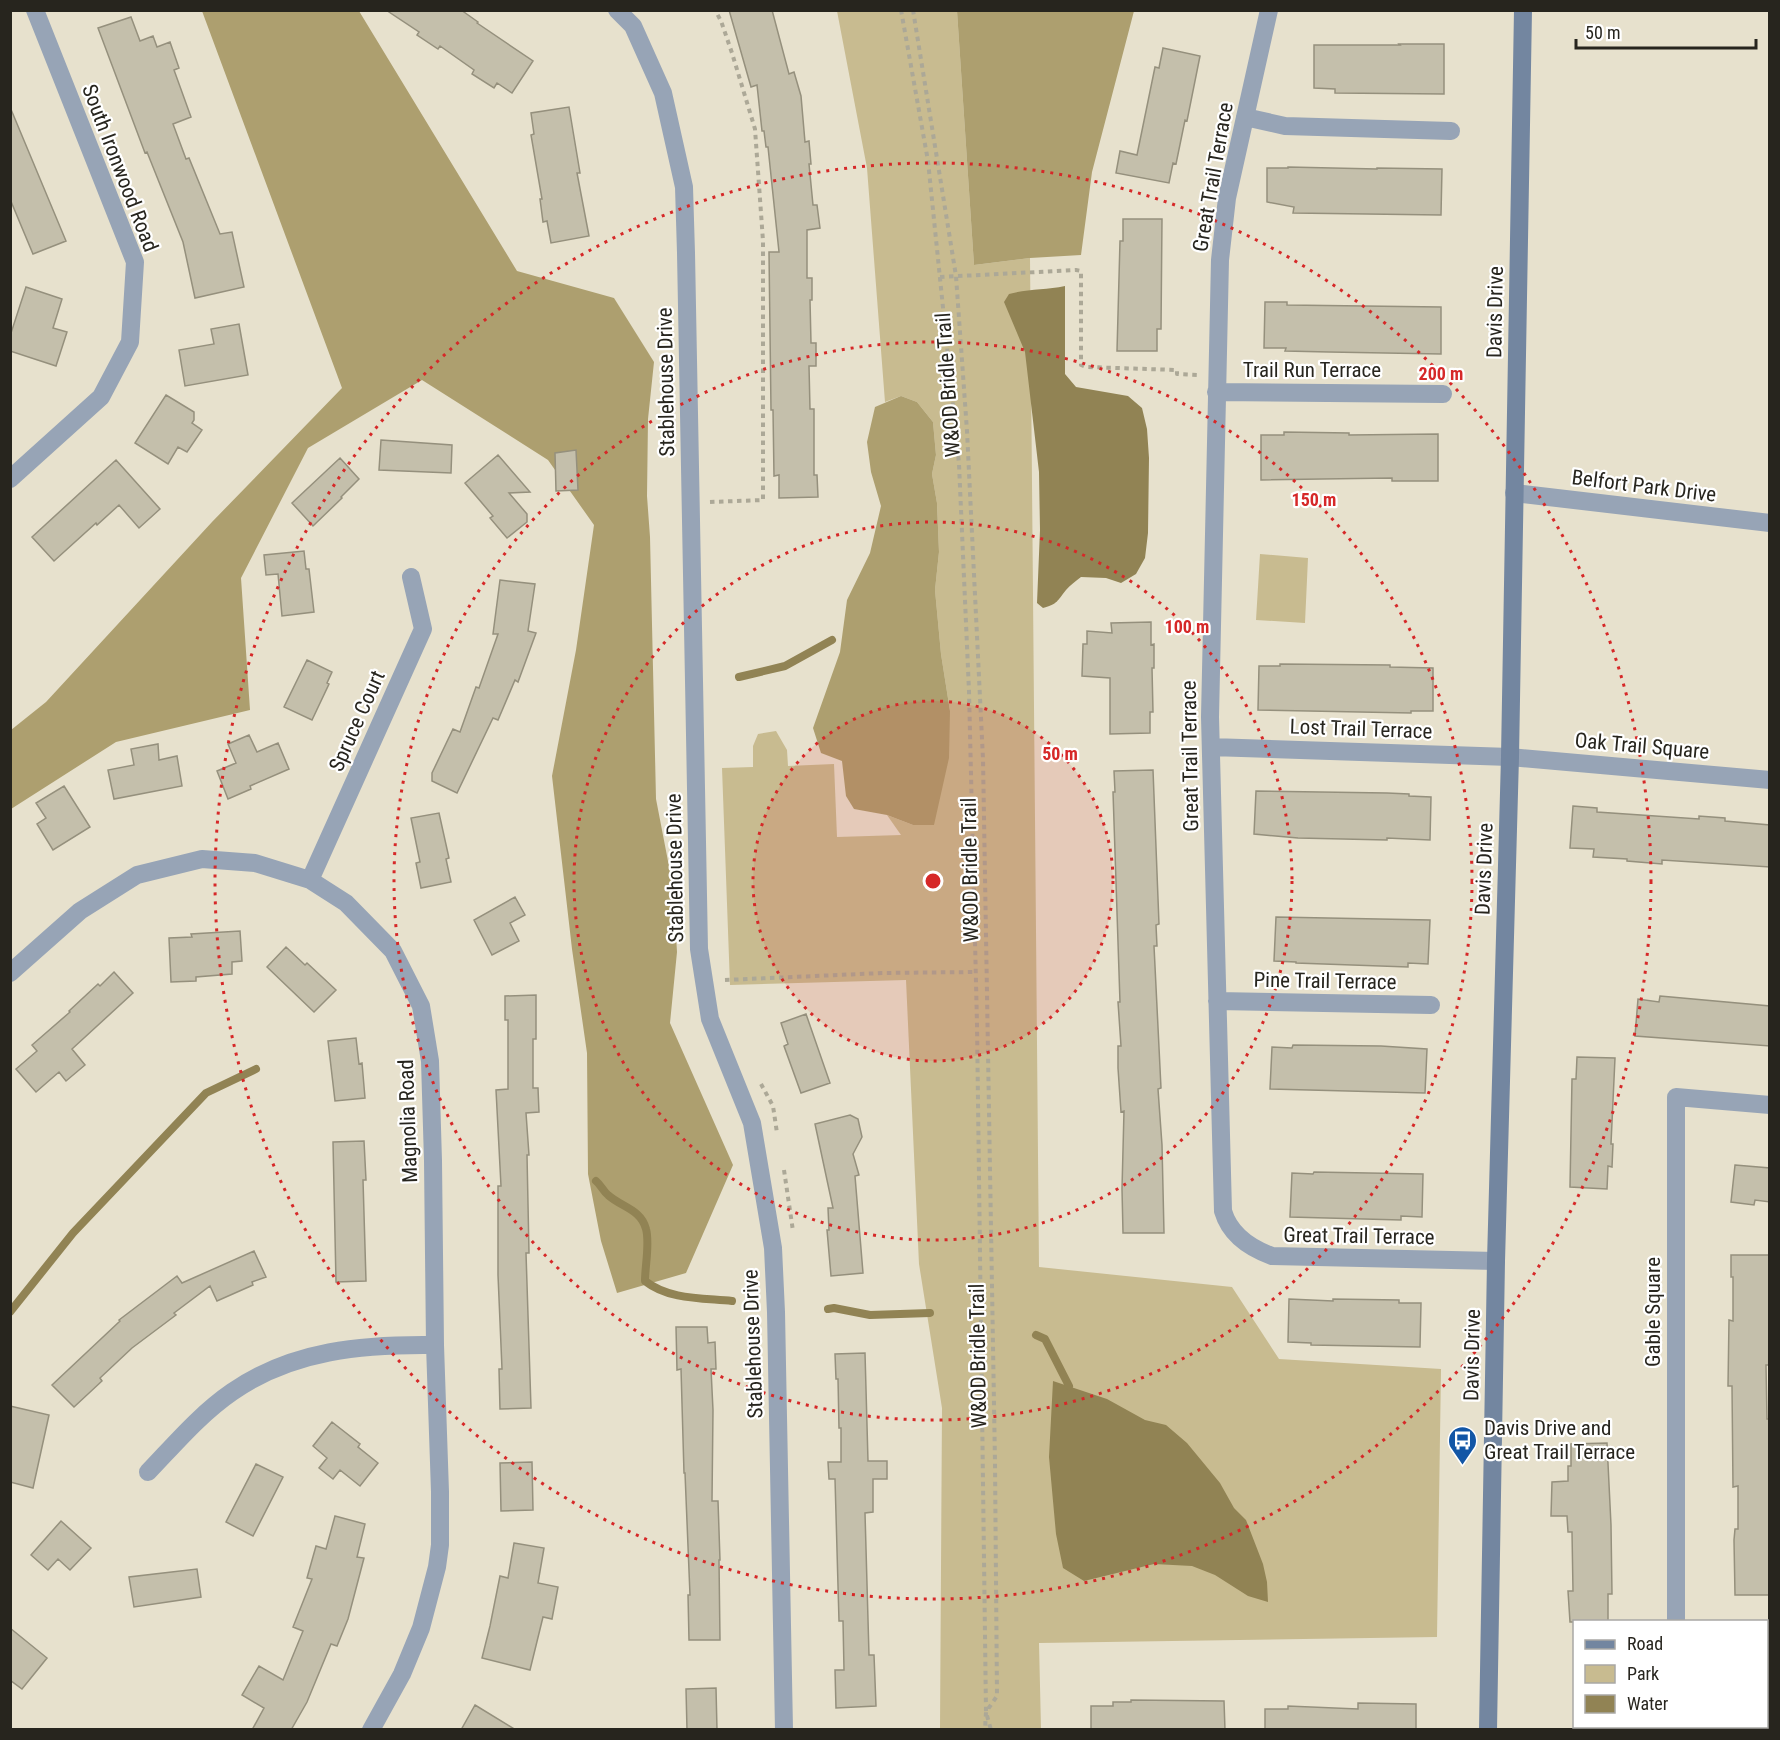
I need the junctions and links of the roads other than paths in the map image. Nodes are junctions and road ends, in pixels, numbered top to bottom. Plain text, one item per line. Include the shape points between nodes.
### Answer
1 (35, 10) edge
2 (617, 10) edge
3 (1269, 10) edge
4 (1523, 10) edge
5 (1245, 117) junction
6 (1451, 131) dead end
7 (1217, 384) junction
8 (1443, 394) dead end
9 (10, 479) edge
10 (1514, 493) junction
11 (1770, 523) edge
12 (411, 577) dead end
13 (1211, 747) junction
14 (1510, 757) junction
15 (1770, 780) edge
16 (310, 880) junction
17 (10, 973) edge
18 (1217, 1001) junction
19 (1431, 1005) dead end
20 (1770, 1104) edge
21 (1496, 1261) junction
22 (435, 1345) junction
23 (148, 1472) dead end
24 (1676, 1620) edge
25 (371, 1730) edge
26 (784, 1730) edge
27 (1488, 1730) edge

1 - 9 street, South Ironwood Road via 135,262 130,342 100,397
2 - 26 street, Stablehouse Drive via 633,26 663,93 684,187 699,949 710,1019 752,1124 773,1248
3 - 5 street, Great Trail Terrace
4 - 10 main road, Davis Drive
5 - 6 street via 1285,126
5 - 7 street, Great Trail Terrace via 1227,198 1220,260
7 - 8 street, Trail Run Terrace
7 - 13 street, Great Trail Terrace
10 - 11 street, Belfort Park Drive
10 - 14 main road, Davis Drive
12 - 16 street, Spruce Court via 423,628
13 - 14 street, Lost Trail Terrace
13 - 18 street, Great Trail Terrace
14 - 15 street, Oak Trail Square
14 - 21 main road, Davis Drive
16 - 17 street, Magnolia Road via 255,863 202,859 137,874 80,911
16 - 22 street, Magnolia Road via 346,903 393,951 421,1006 430,1061
18 - 19 street, Pine Trail Terrace
18 - 21 street, Great Trail Terrace via 1223,1211 1226,1223 1236,1235 1272,1256
20 - 24 street, Gable Square via 1676,1097
21 - 27 main road, Davis Drive
22 - 23 street via 355,1347 273,1369 230,1394 195,1423
22 - 25 street, Magnolia Road via 440,1492 437,1567 421,1628 402,1674

